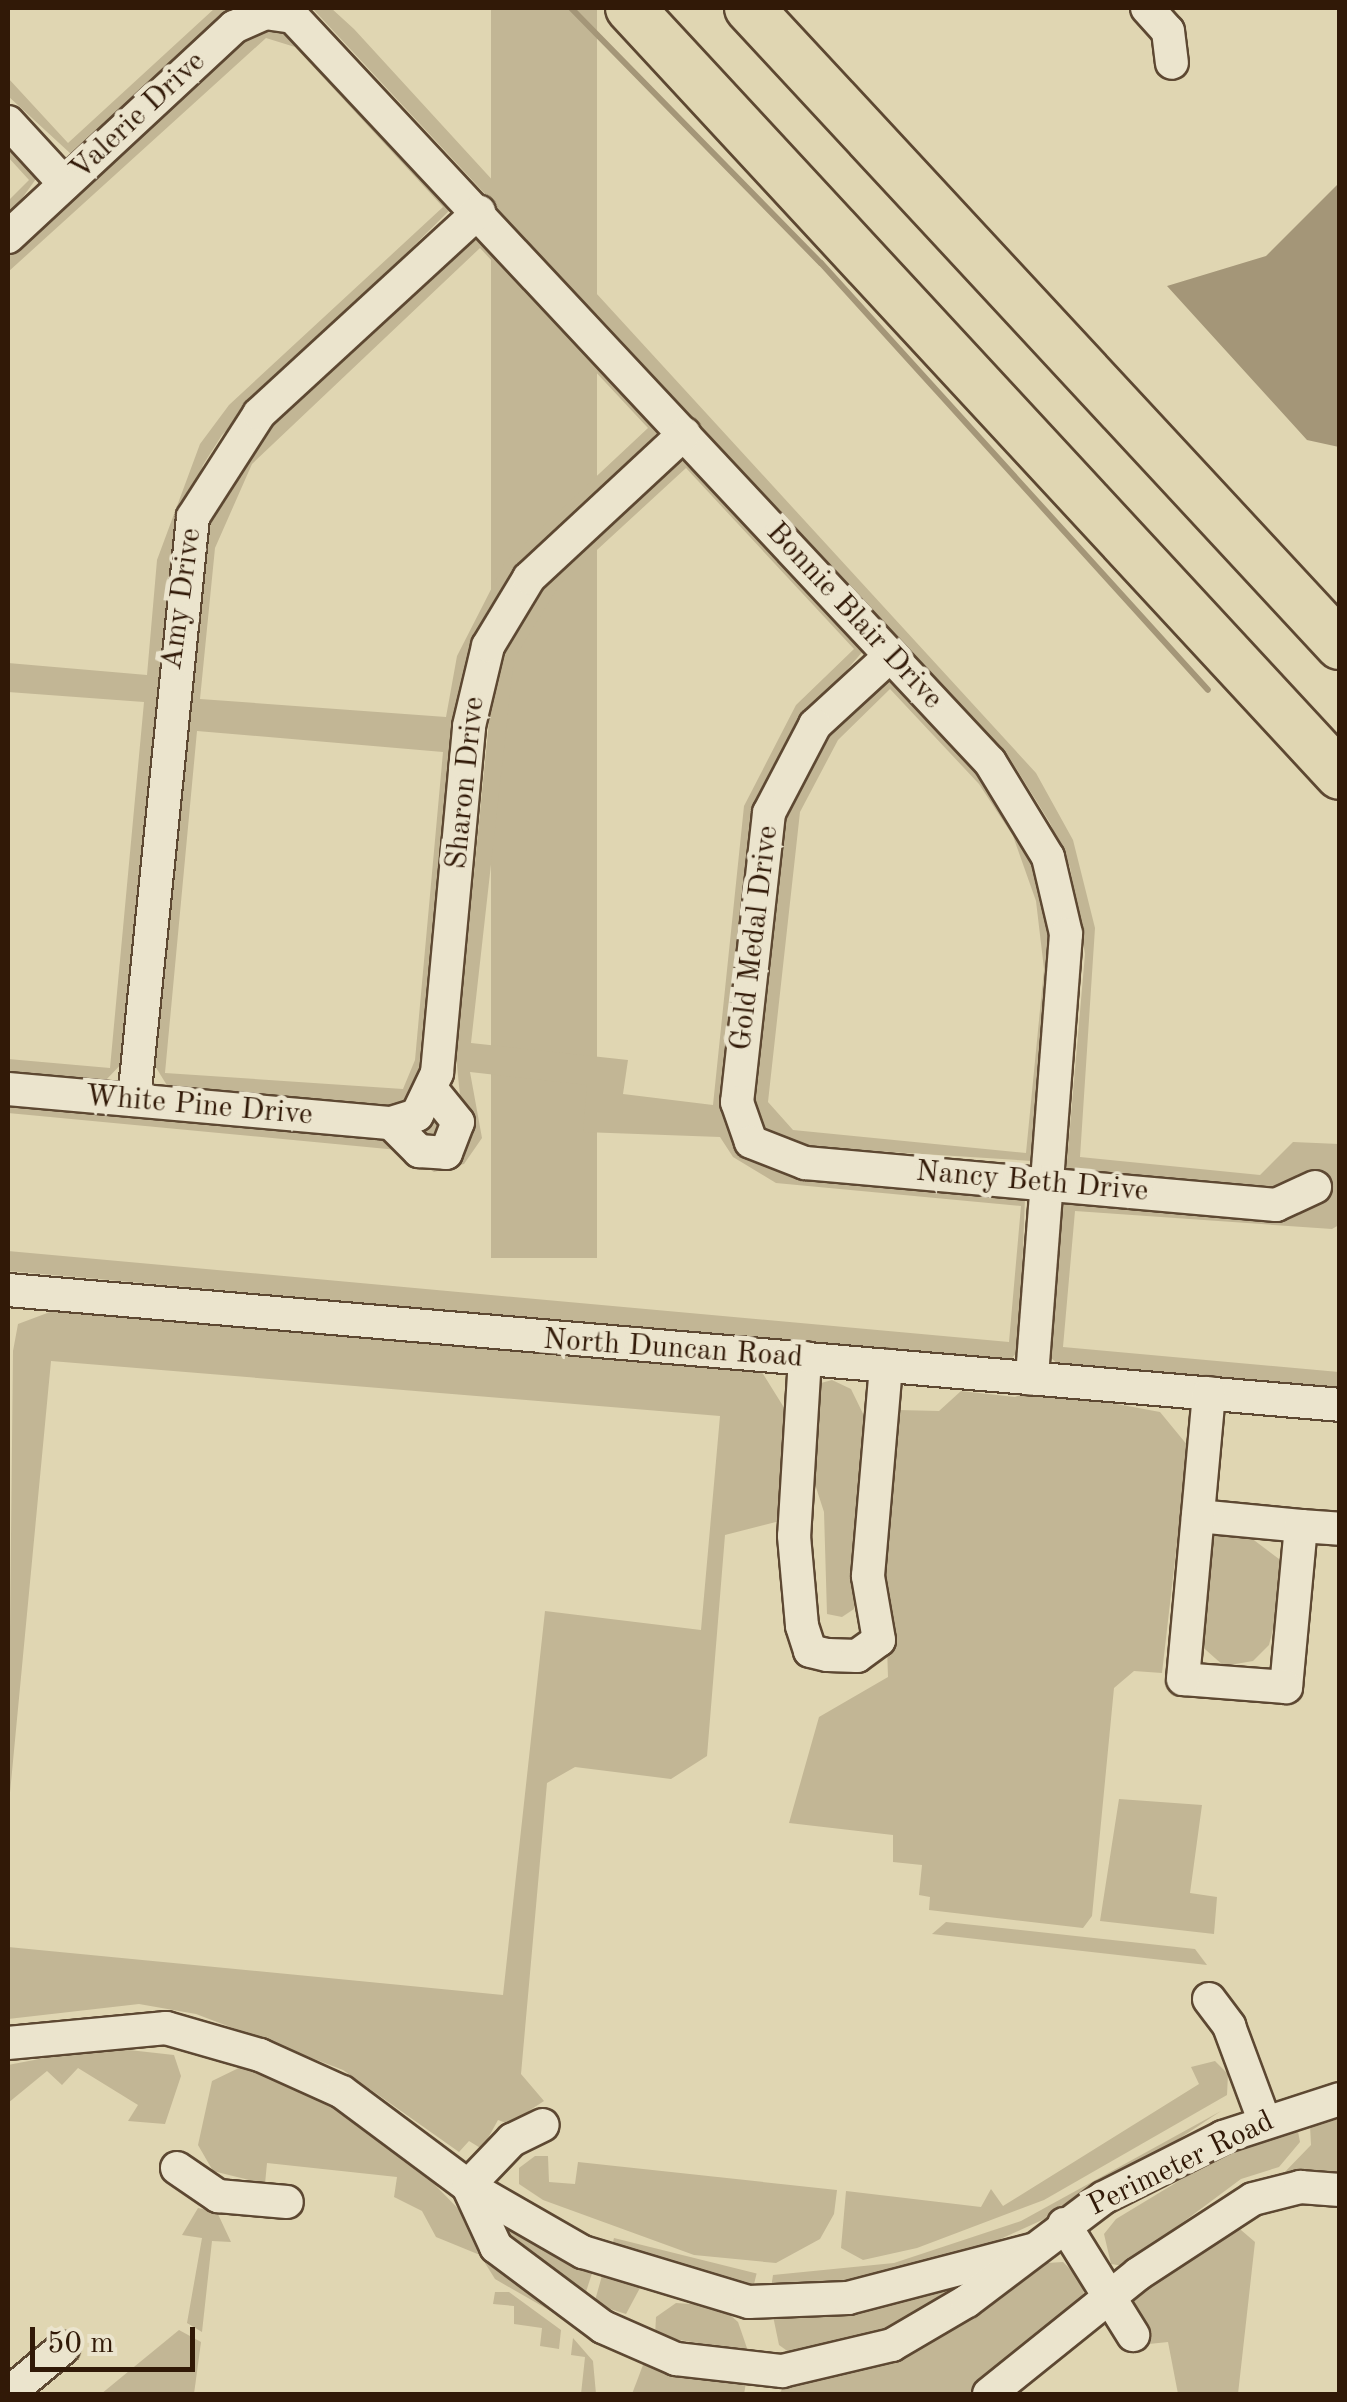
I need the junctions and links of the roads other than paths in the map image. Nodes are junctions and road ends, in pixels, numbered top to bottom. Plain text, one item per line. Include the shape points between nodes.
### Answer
1 (630, 8) edge
2 (749, 8) edge
3 (1147, 8) edge
4 (278, 13) joint
5 (1172, 63) dead end
6 (8, 122) edge
7 (65, 184) junction
8 (479, 212) junction
9 (8, 236) edge
10 (684, 434) junction
11 (1340, 645) edge
12 (890, 656) junction
13 (1340, 775) edge
14 (8, 1089) edge
15 (134, 1100) junction
16 (414, 1110) junction
17 (751, 1142) joint
18 (1049, 1183) junction
19 (1315, 1188) dead end
20 (8, 1290) edge
21 (806, 1358) junction
22 (886, 1366) junction
23 (1032, 1379) junction
24 (1209, 1393) junction
25 (1340, 1405) edge
26 (1198, 1516) junction
27 (1301, 1526) junction
28 (1340, 1529) edge
29 (1209, 1998) dead end
30 (8, 2043) edge
31 (1340, 2100) edge
32 (1264, 2120) junction
33 (543, 2125) dead end
34 (177, 2168) dead end
35 (468, 2186) junction
36 (1340, 2190) edge
37 (286, 2202) dead end
38 (1064, 2224) junction
39 (1032, 2250) junction
40 (1112, 2293) junction
41 (1133, 2334) dead end
42 (63, 2348) dead end
43 (8, 2394) edge
44 (989, 2394) edge

1 - 13 highway
2 - 11 highway
3 - 5 street via 1168,31
4 - 7 street, Valerie Drive via 234,27
4 - 8 street, Bonnie Blair Drive via 310,28
6 - 7 street
7 - 9 street, Valerie Drive
8 - 10 street, Bonnie Blair Drive
8 - 15 street, Amy Drive via 259,414 192,517
10 - 12 street, Bonnie Blair Drive
10 - 16 street, Sharon Drive via 529,578 488,646 469,726
12 - 17 street, Gold Medal Drive via 815,725 769,813 737,1102
12 - 18 street, Bonnie Blair Drive via 990,762 1048,858 1067,971
14 - 15 street, White Pine Drive
15 - 16 street, White Pine Drive
16 - 16 street, White Pine Drive via 419,1151 452,1147 458,1122
17 - 18 street, Nancy Beth Drive via 805,1163
18 - 19 street, Nancy Beth Drive via 1276,1205
18 - 23 street, Bonnie Blair Drive
20 - 21 street, North Duncan Road
21 - 22 street, North Duncan Road
21 - 22 street via 794,1536 802,1626 810,1651 828,1655 857,1656 879,1640 868,1576
22 - 23 street, North Duncan Road
23 - 24 street, North Duncan Road
24 - 25 street, North Duncan Road
24 - 26 street
26 - 27 street
26 - 27 street via 1183,1679 1286,1688
27 - 28 street
29 - 32 street via 1229,2026
30 - 35 street, Perimeter Road via 116,2028 207,2038 342,2092
31 - 32 street, Perimeter Road
32 - 38 street, Perimeter Road
33 - 35 street via 512,2140
34 - 37 street via 218,2196
35 - 39 street, Perimeter Road via 616,2267 748,2302 848,2298
35 - 39 street, Perimeter Road via 484,2234 554,2295 640,2346 746,2371 818,2367 892,2346
36 - 40 street via 1300,2187 1253,2199
38 - 39 street, Perimeter Road
38 - 40 street
40 - 41 street
40 - 44 street
42 - 43 street

